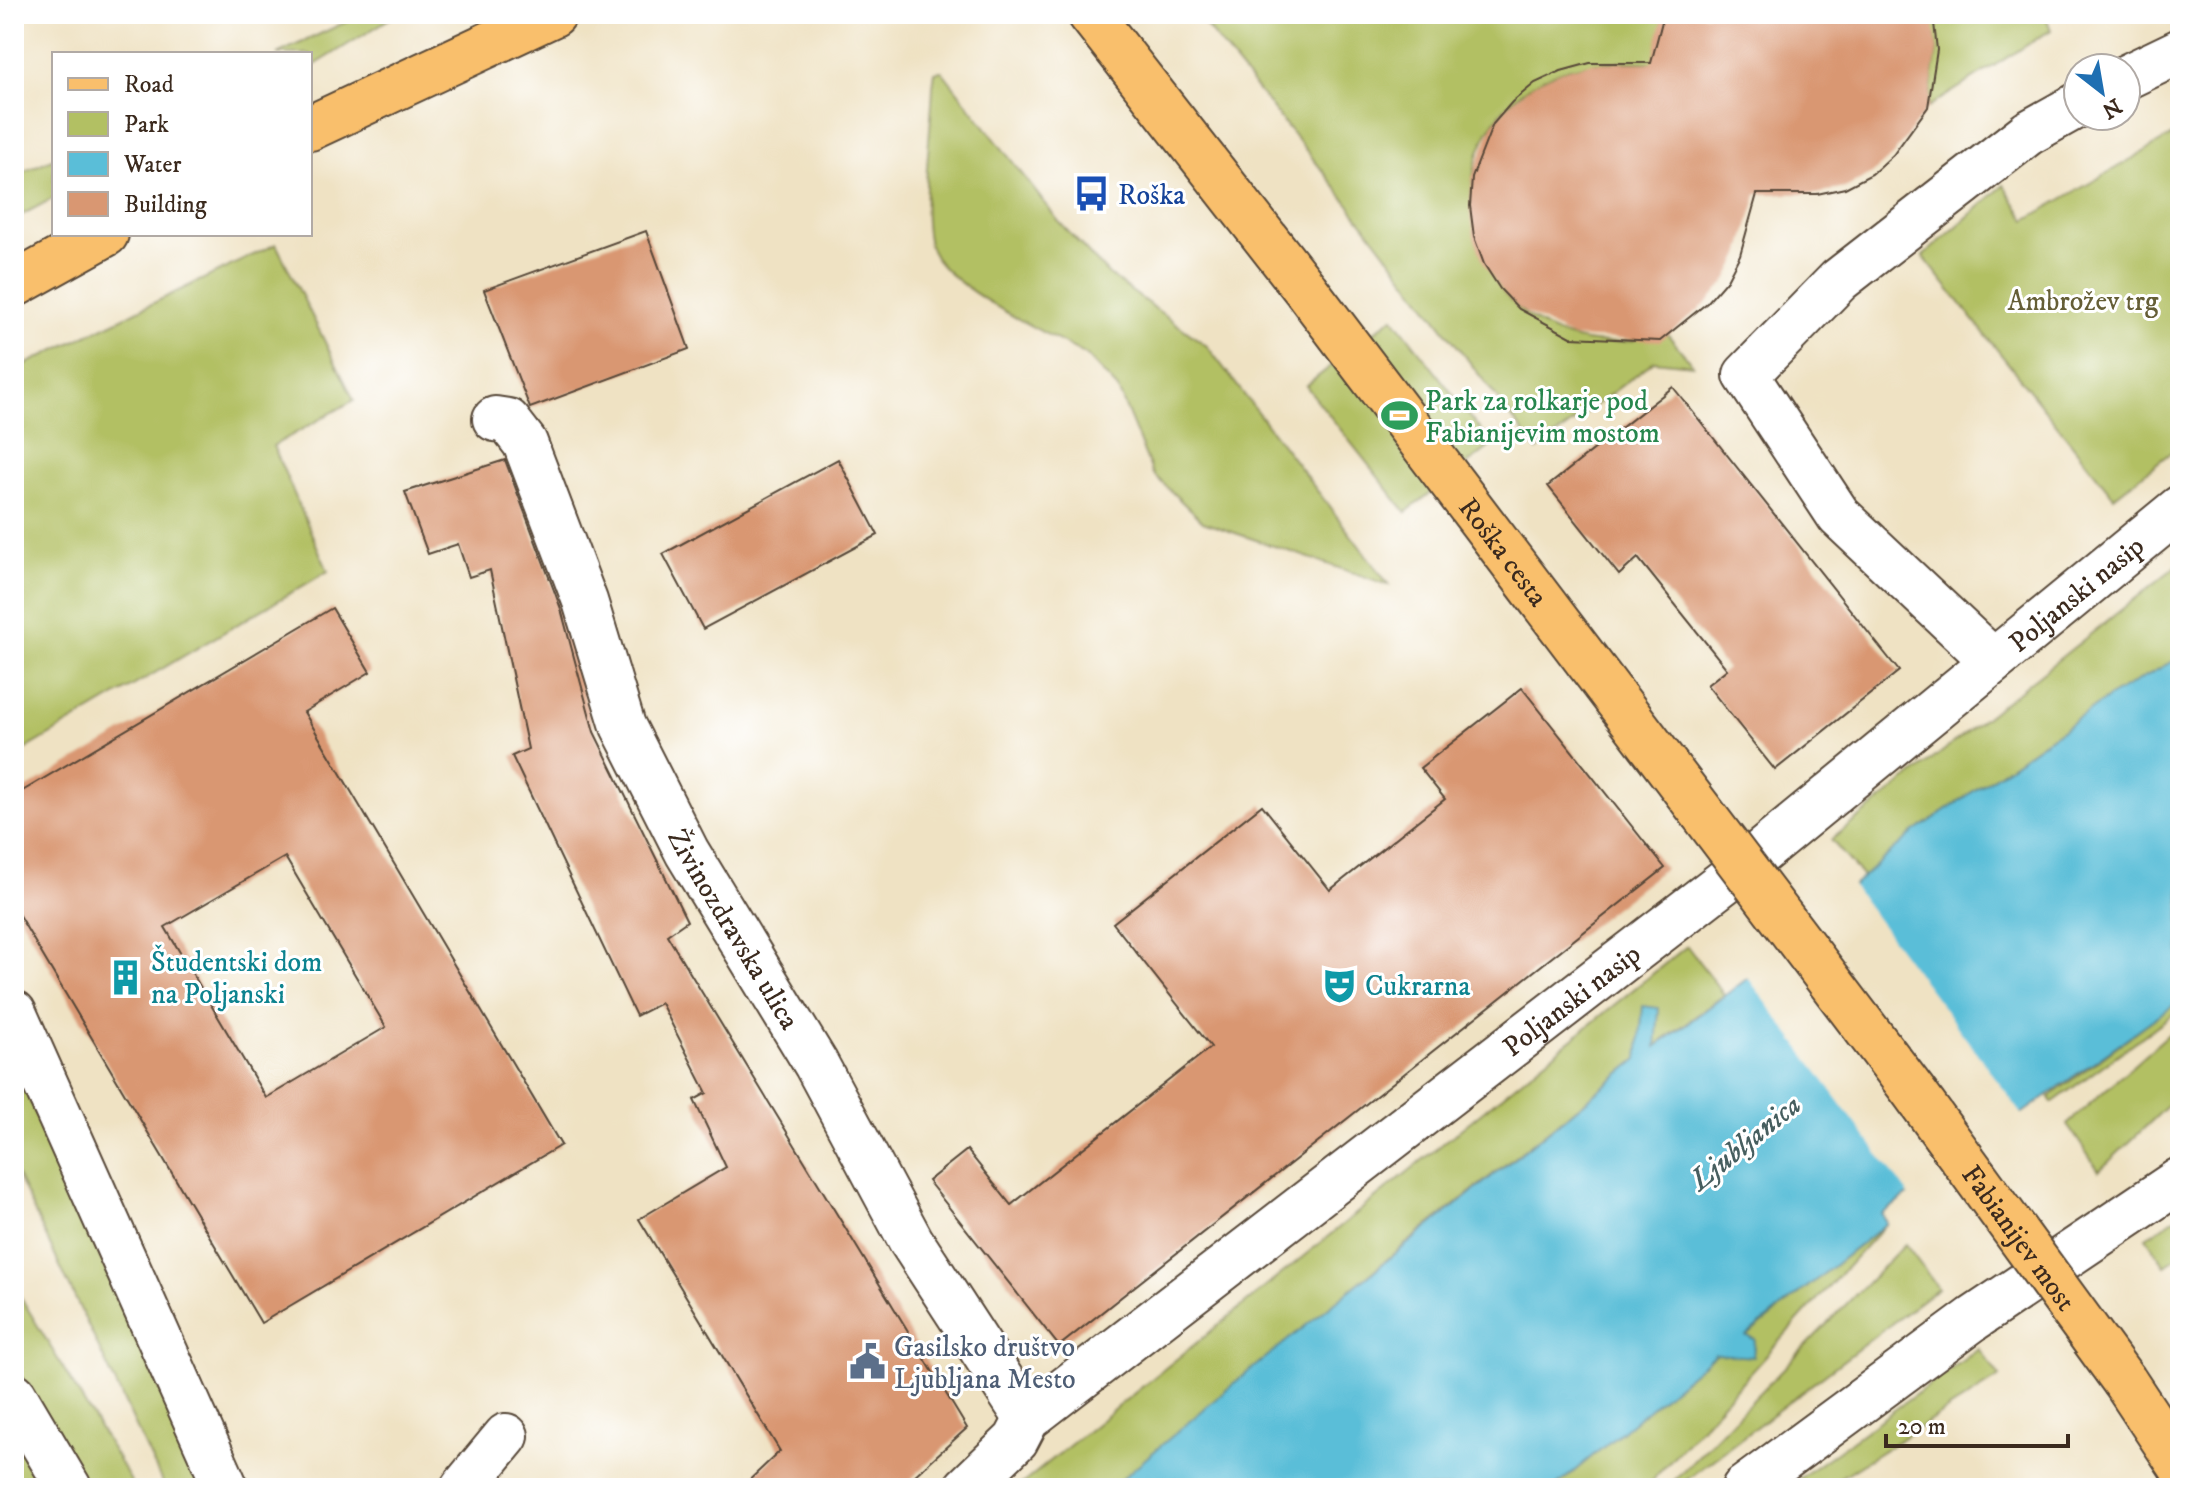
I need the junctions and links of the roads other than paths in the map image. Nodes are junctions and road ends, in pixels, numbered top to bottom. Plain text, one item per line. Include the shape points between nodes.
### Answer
1 (554, 14) edge
2 (1090, 14) edge
3 (2180, 51) edge
4 (2142, 69) edge
5 (2062, 114) edge
6 (312, 127) edge
7 (102, 236) edge
8 (14, 285) edge
9 (495, 419) dead end
10 (2180, 508) edge
11 (1992, 660) junction
12 (14, 1013) edge
13 (1913, 1091) joint
14 (2180, 1180) edge
15 (14, 1395) edge
16 (1027, 1419) junction
17 (506, 1436) dead end
18 (2180, 1465) edge
19 (69, 1488) edge
20 (226, 1488) edge
21 (463, 1488) edge
22 (966, 1488) edge
23 (1744, 1488) edge

1 - 6 main road
2 - 13 main road, Roška cesta, bridge via 1306,290
3 - 4 street
5 - 11 street via 2028,133 1839,280 1746,375 1839,516
7 - 8 main road
9 - 16 street, Živinozdravska ulica via 508,421 525,443 585,601 623,726 687,852 816,1064 911,1241
10 - 11 street, Poljanski nasip
11 - 16 street, Poljanski nasip via 1738,871
12 - 20 street
13 - 18 main road, Fabianijev most, bridge
14 - 23 street via 1973,1319
15 - 19 street
16 - 22 street, Poljanski nasip via 1016,1440
17 - 21 street

